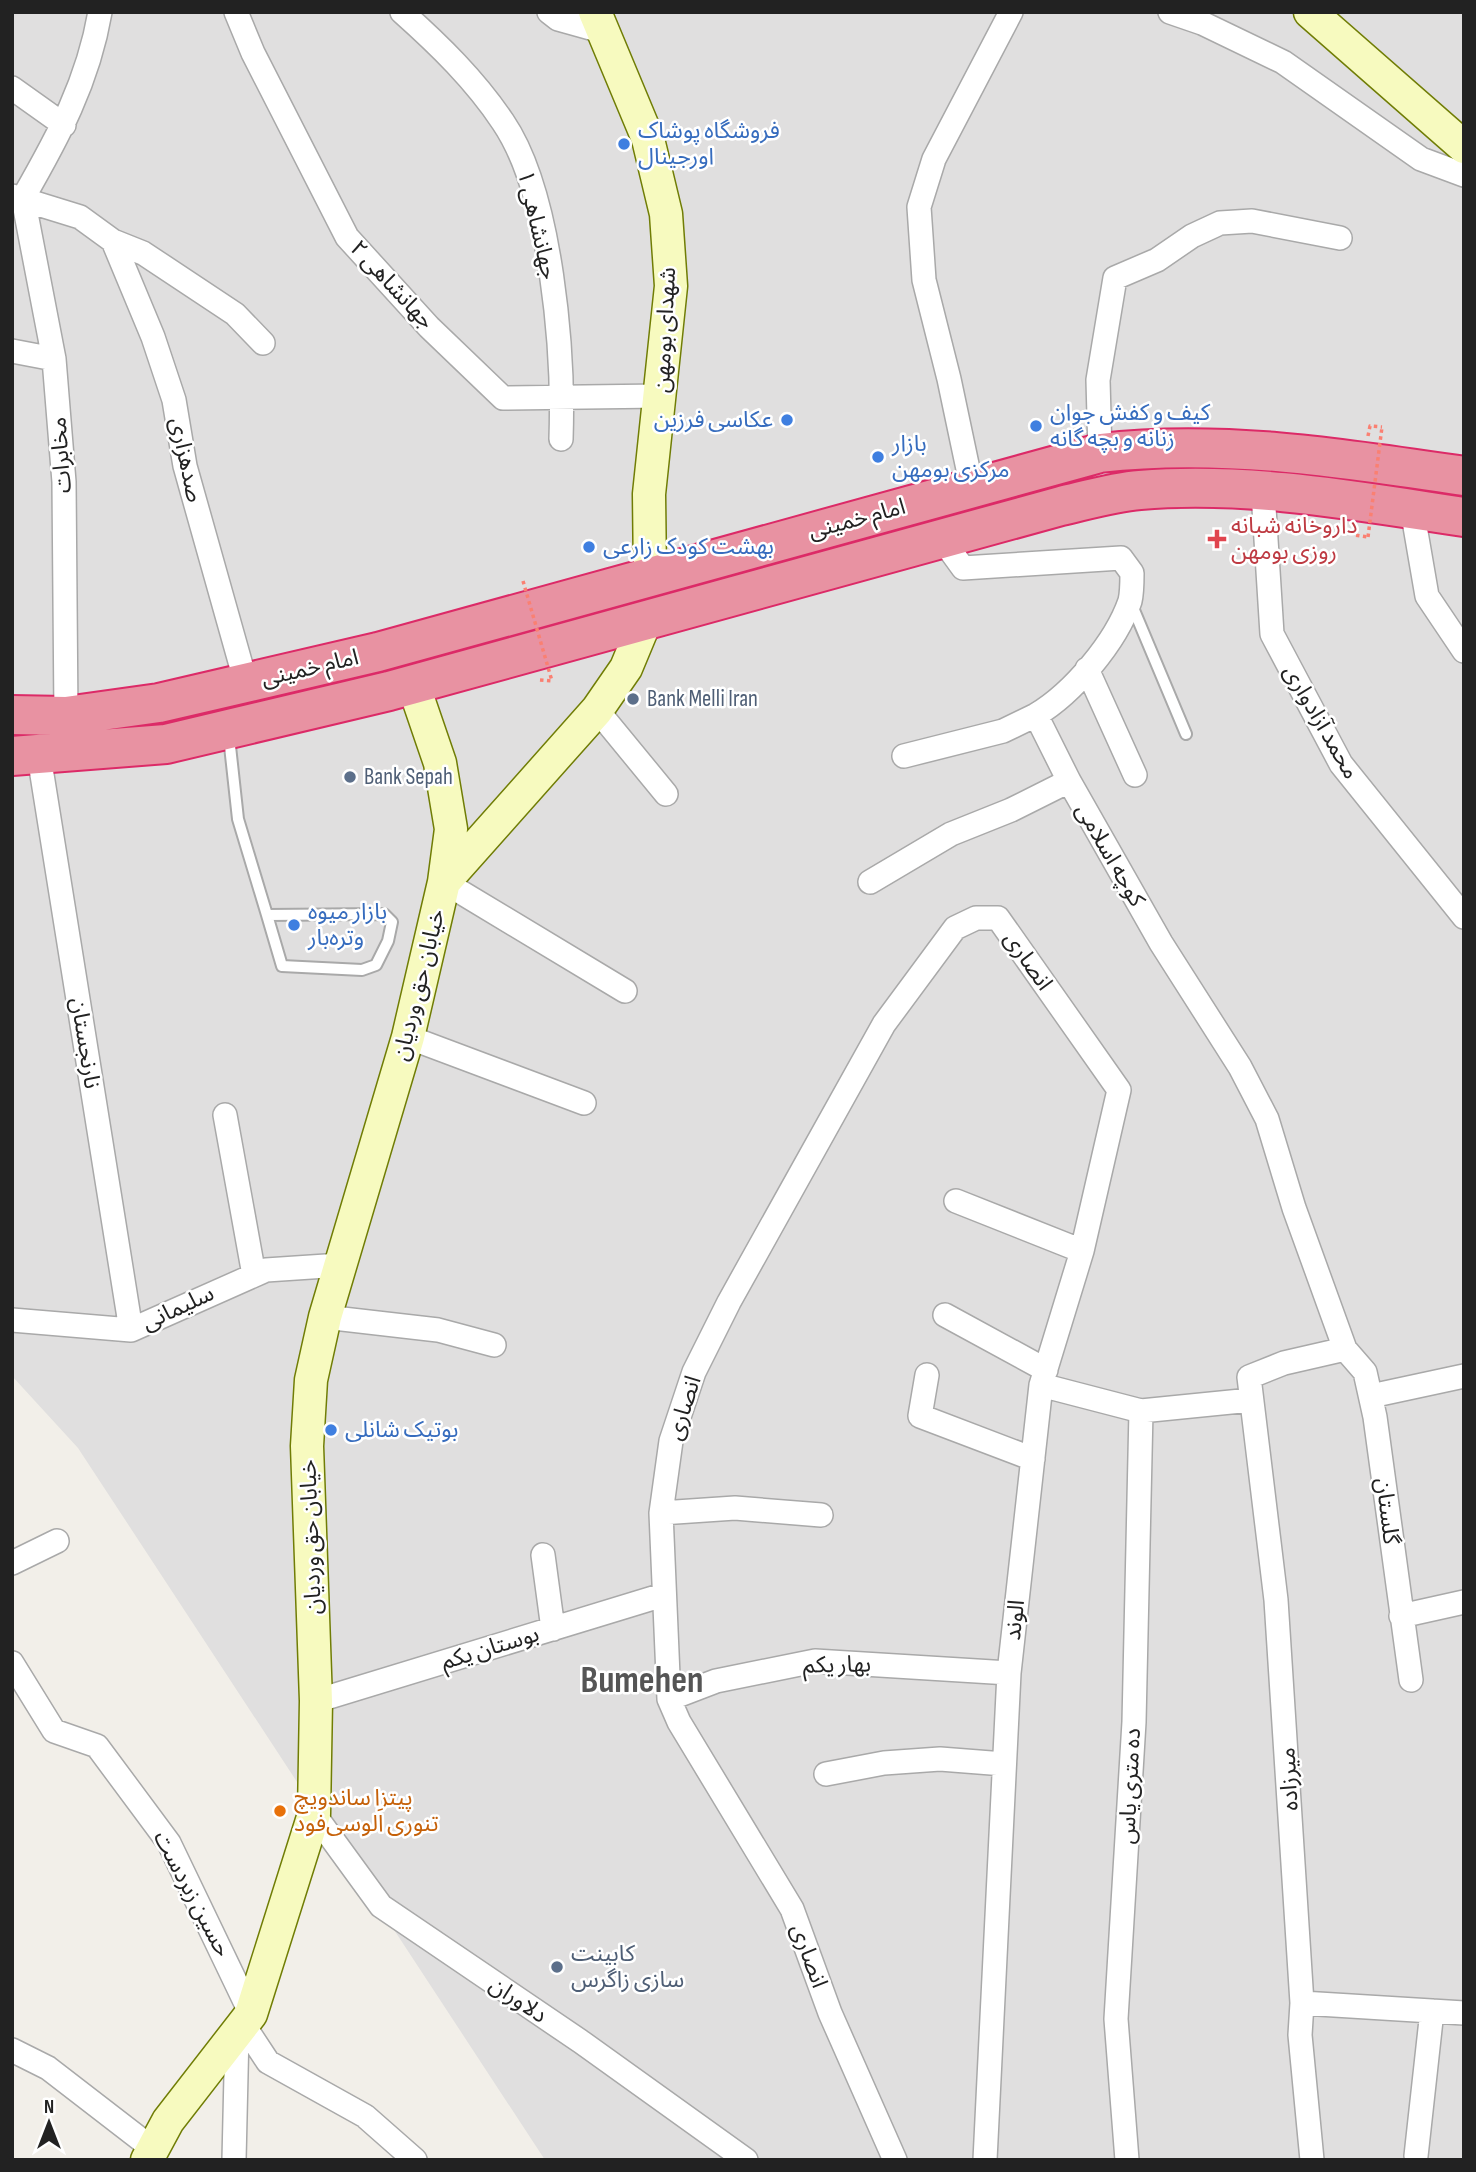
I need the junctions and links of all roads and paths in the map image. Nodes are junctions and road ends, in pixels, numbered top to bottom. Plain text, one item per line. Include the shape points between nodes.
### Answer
1 (100, 12) edge
2 (236, 12) edge
3 (402, 12) edge
4 (549, 12) edge
5 (1011, 12) edge
6 (1170, 12) edge
7 (1310, 12) edge
8 (598, 22) edge
9 (12, 88) edge
10 (64, 125) junction
11 (1464, 147) edge
12 (1464, 174) edge
13 (18, 197) edge
14 (1340, 238) dead end
15 (113, 241) junction
16 (263, 343) dead end
17 (12, 351) edge
18 (54, 359) junction
19 (661, 396) junction
20 (563, 398) junction
21 (1370, 426) dead end
22 (561, 439) dead end
23 (1100, 453) junction
24 (1464, 476) edge
25 (972, 488) junction
26 (1263, 492) junction
27 (1412, 509) junction
28 (1464, 517) edge
29 (1355, 535) dead end
30 (942, 539) junction
31 (650, 576) junction
32 (523, 581) dead end
33 (1130, 600) junction
34 (646, 620) junction
35 (1464, 651) edge
36 (1087, 668) junction
37 (538, 680) dead end
38 (246, 683) junction
39 (413, 684) junction
40 (597, 710) junction
41 (12, 715) edge
42 (1036, 715) junction
43 (66, 716) junction
44 (228, 729) junction
45 (1186, 734) dead end
46 (26, 756) edge
47 (904, 756) dead end
48 (1135, 775) dead end
49 (1069, 781) junction
50 (666, 794) dead end
51 (444, 882) junction
52 (870, 882) dead end
53 (267, 915) junction
54 (1464, 917) edge
55 (625, 991) dead end
56 (408, 1037) junction
57 (1119, 1090) joint
58 (584, 1103) dead end
59 (225, 1115) dead end
60 (956, 1201) dead end
61 (1082, 1251) junction
62 (341, 1265) junction
63 (254, 1275) junction
64 (945, 1315) dead end
65 (325, 1317) junction
66 (13, 1318) edge
67 (131, 1330) junction
68 (494, 1345) dead end
69 (1345, 1349) junction
70 (927, 1375) dead end
71 (1464, 1376) edge
72 (1043, 1378) junction
73 (1371, 1396) junction
74 (1251, 1400) junction
75 (1141, 1411) junction
76 (1033, 1459) junction
77 (661, 1513) junction
78 (821, 1515) dead end
79 (57, 1541) dead end
80 (543, 1555) dead end
81 (12, 1563) edge
82 (663, 1595) junction
83 (1464, 1602) edge
84 (1401, 1616) junction
85 (552, 1629) junction
86 (12, 1663) edge
87 (1009, 1673) junction
88 (1411, 1680) dead end
89 (669, 1699) junction
90 (316, 1701) junction
91 (1004, 1764) junction
92 (826, 1774) dead end
93 (314, 1814) junction
94 (1301, 2003) junction
95 (1432, 2011) junction
96 (1464, 2013) edge
97 (244, 2023) junction
98 (12, 2049) edge
99 (150, 2154) edge
100 (1416, 2156) dead end
101 (234, 2160) edge
102 (415, 2160) edge
103 (746, 2160) edge
104 (895, 2160) edge
105 (985, 2160) edge
106 (1127, 2160) edge
107 (1312, 2160) edge

1 - 10 street via 93,54
2 - 20 street, جهانشاهی ۲ via 348,237 429,327 503,398
3 - 20 street, جهانشاهی ۱ via 480,92 505,124 527,170 540,215
4 - 8 street via 558,19
5 - 25 street via 934,159 919,207 924,280
6 - 12 street via 1283,62 1421,159
7 - 11 main road
8 - 19 main road, شهدای بومهن via 648,139 666,214 671,286
9 - 10 street
10 - 13 street
13 - 15 street via 80,217
13 - 18 street, مخابرات
14 - 23 street via 1252,221 1220,223 1157,260 1115,278 1098,380
15 - 16 street via 143,253 235,314
15 - 38 street, صدهزاری via 174,400 185,466
17 - 18 street
18 - 43 street, مخابرات via 64,482
19 - 20 street, جهانشاهی ۲
19 - 31 main road, شهدای بومهن via 649,494
20 - 22 street, جهانشاهی ۱
21 - 29 path, bridge via 1382,427 1368,537
23 - 24 highway, امام خمینی via 1210,447
23 - 25 highway, امام خمینی
25 - 31 highway, امام خمینی
26 - 27 highway, امام خمینی
26 - 30 highway, امام خمینی via 1138,490
26 - 54 street, محمد آزادواری via 1271,621 1278,646 1341,764
27 - 28 highway, امام خمینی
27 - 35 street via 1427,596
30 - 33 street via 963,568 1121,558 1132,573
30 - 34 highway, امام خمینی
31 - 38 highway, امام خمینی via 378,652
32 - 37 path, bridge via 552,681
33 - 36 street via 1104,649
33 - 45 lane
34 - 39 highway, امام خمینی
34 - 40 main road via 626,668
36 - 42 street via 1056,703
36 - 48 street
38 - 43 highway, امام خمینی via 159,703
39 - 44 highway, امام خمینی
39 - 51 main road, خیابان حق وردیان via 440,763 450,829
40 - 50 street
40 - 51 main road
41 - 43 highway, امام خمینی
42 - 47 street via 1003,731
42 - 49 street, کوچه اسلامی
44 - 46 highway, امام خمینی via 166,744
44 - 53 lane via 238,819
46 - 67 street, نارنجستان
49 - 52 street via 951,834
49 - 69 street, کوچه اسلامی via 1267,1119
51 - 55 street
51 - 56 main road, خیابان حق وردیان
53 - 53 lane via 282,966 362,970 376,965 392,922 384,914
56 - 58 street
56 - 62 main road, خیابان حق وردیان
57 - 61 street, الوند
57 - 77 street, انصاری via 998,918 976,918 955,928 884,1024 729,1302 694,1372 671,1441
59 - 63 street
60 - 61 street
61 - 72 street, الوند
62 - 63 street, سلیمانی via 266,1270
62 - 65 main road, خیابان حق وردیان
63 - 67 street, سلیمانی
64 - 72 street
65 - 68 street via 438,1330
65 - 90 main road, خیابان حق وردیان via 311,1380 307,1446
66 - 67 street, سلیمانی
69 - 73 street, گلستان via 1365,1371
69 - 74 street via 1284,1363 1249,1377
70 - 76 street via 920,1416
71 - 73 street
72 - 75 street
72 - 76 street, الوند
73 - 84 street, گلستان
74 - 75 street
74 - 94 street, میرزاده via 1276,1600
75 - 106 street, ده متری یاس via 1135,1722 1116,2019
76 - 87 street, الوند
77 - 78 street via 735,1508
77 - 82 street, انصاری
79 - 81 street
80 - 85 street
82 - 85 street, بوستان یکم
82 - 89 street, انصاری
83 - 84 street
84 - 88 street, گلستان
85 - 90 street, بوستان یکم
86 - 97 street, حسین زبردست via 54,1731 97,1746 169,1843
87 - 89 street, بهار یکم via 815,1661 716,1682
87 - 91 street, الوند
89 - 104 street, انصاری via 678,1722 792,1909 830,2013
90 - 93 main road, خیابان حق وردیان
91 - 92 street via 940,1759
91 - 105 street, الوند
93 - 97 main road, خیابان حق وردیان
93 - 103 street, دلاوران via 381,1906
94 - 95 street
94 - 107 street, میرزاده
95 - 96 street
95 - 100 street
97 - 99 main road, خیابان حق وردیان via 168,2121
97 - 101 street
97 - 102 street, حسین زبردست via 268,2062 365,2116
98 - 99 street via 48,2068

